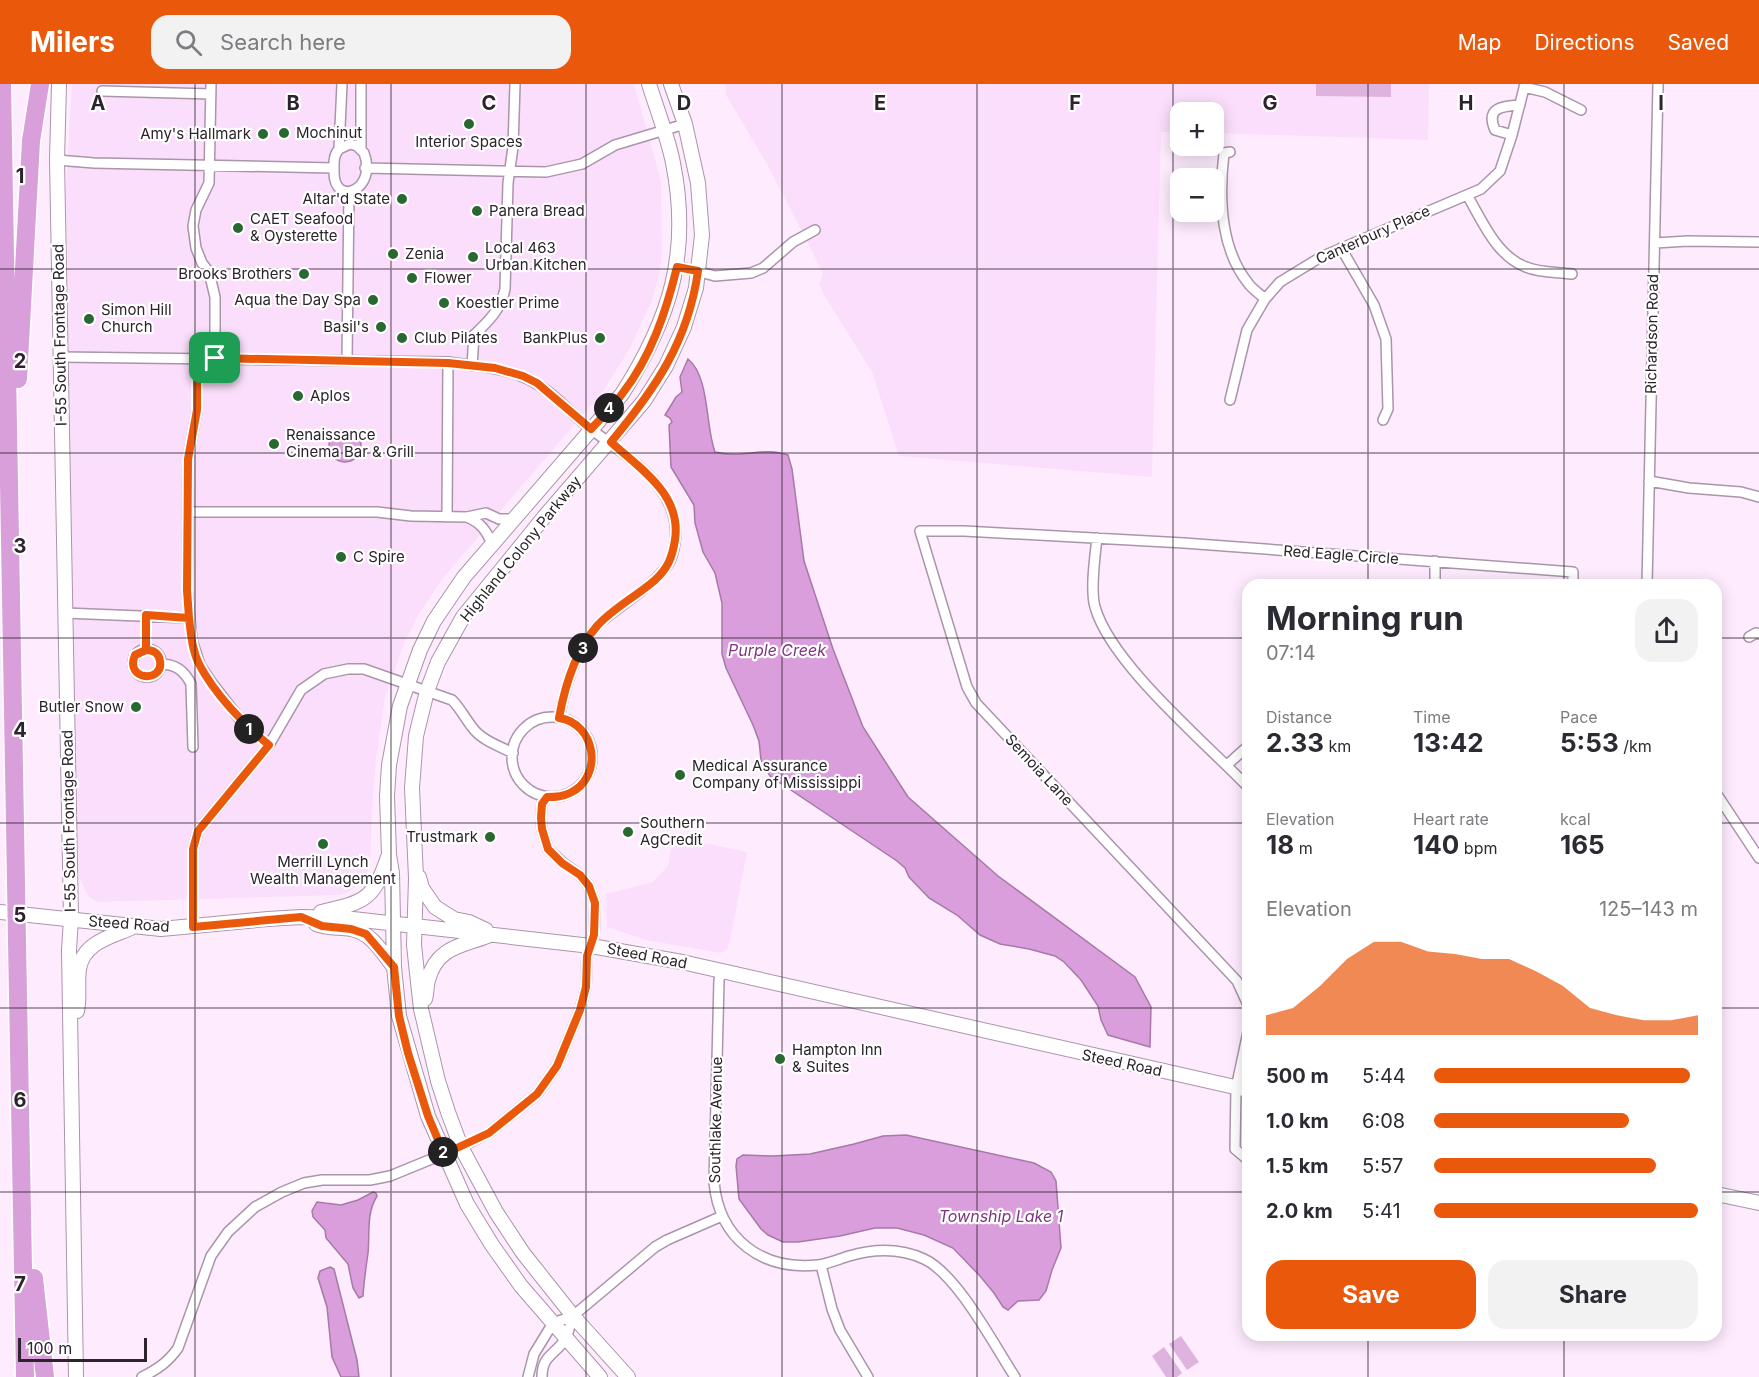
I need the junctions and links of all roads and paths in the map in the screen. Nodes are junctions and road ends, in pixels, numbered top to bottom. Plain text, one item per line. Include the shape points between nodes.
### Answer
1 (2, 84) edge
2 (40, 84) edge
3 (59, 84) edge
4 (342, 84) edge
5 (361, 84) edge
6 (515, 84) edge
7 (649, 84) edge
8 (671, 84) edge
9 (1658, 84) edge
10 (1525, 86) edge
11 (211, 89) edge
12 (102, 91) dead end
13 (1520, 105) junction
14 (1581, 110) dead end
15 (685, 124) junction
16 (664, 131) junction
17 (1512, 135) junction
18 (339, 149) junction
19 (361, 149) junction
20 (1230, 152) dead end
21 (57, 160) junction
22 (210, 165) junction
23 (334, 168) junction
24 (365, 168) junction
25 (510, 171) junction
26 (349, 192) junction
27 (1467, 195) junction
28 (815, 230) dead end
29 (1759, 242) edge
30 (1655, 243) junction
31 (1341, 248) junction
32 (677, 267) junction
33 (698, 271) junction
34 (1572, 273) dead end
35 (1265, 299) junction
36 (60, 357) junction
37 (215, 358) junction
38 (197, 360) junction
39 (347, 361) junction
40 (448, 363) junction
41 (472, 366) junction
42 (1230, 399) dead end
43 (1383, 420) dead end
44 (591, 429) junction
45 (611, 442) junction
46 (1649, 481) junction
47 (1759, 496) edge
48 (188, 512) junction
49 (447, 516) junction
50 (467, 517) junction
51 (514, 519) junction
52 (964, 531) joint
53 (1097, 538) junction
54 (492, 544) junction
55 (10, 551) junction
56 (1435, 561) junction
57 (1435, 579) edge
58 (1573, 579) edge
59 (1647, 579) edge
60 (64, 613) junction
61 (146, 615) junction
62 (189, 618) junction
63 (146, 650) junction
64 (160, 664) junction
65 (407, 684) junction
66 (427, 691) junction
67 (559, 718) junction
68 (269, 745) junction
69 (193, 747) dead end
70 (1242, 751) edge
71 (513, 753) junction
72 (1227, 765) junction
73 (1242, 781) edge
74 (547, 797) junction
75 (1722, 802) edge
76 (389, 855) junction
77 (415, 856) junction
78 (1759, 858) edge
79 (0, 912) edge
80 (301, 917) junction
81 (71, 919) junction
82 (392, 923) junction
83 (415, 926) junction
84 (133, 927) junction
85 (193, 927) junction
86 (494, 934) junction
87 (591, 946) junction
88 (394, 967) junction
89 (721, 972) junction
90 (1242, 992) edge
91 (421, 1009) junction
92 (71, 1036) junction
93 (1242, 1089) edge
94 (461, 1147) junction
95 (444, 1154) junction
96 (1242, 1155) edge
97 (1722, 1195) edge
98 (1759, 1203) edge
99 (722, 1216) junction
100 (23, 1245) junction
101 (821, 1265) junction
102 (573, 1316) junction
103 (553, 1323) junction
104 (566, 1338) junction
105 (147, 1376) edge
106 (25, 1377) edge
107 (45, 1377) edge
108 (76, 1377) edge
109 (528, 1377) edge
110 (542, 1377) edge
111 (600, 1377) edge
112 (628, 1377) edge
113 (868, 1377) edge
114 (1015, 1377) edge

1 - 55 highway
2 - 55 highway via 31,152
3 - 21 street, I-55 South Frontage Road
4 - 18 street
5 - 19 street
6 - 25 street
7 - 16 street, Highland Colony Parkway
8 - 15 street, Highland Colony Parkway
9 - 30 street, Richardson Road
10 - 13 street, Canterbury Place
10 - 14 street
11 - 12 street
11 - 22 street
13 - 17 street, Canterbury Place
13 - 17 street via 1502,106 1494,112 1492,123 1496,130
15 - 16 street
15 - 33 street, Highland Colony Parkway via 698,183 702,235
16 - 25 street via 615,146 564,170
16 - 32 street, Highland Colony Parkway via 679,197
17 - 27 street, Canterbury Place via 1500,171 1481,189
18 - 19 street via 350,144
18 - 23 street
19 - 24 street via 366,157
20 - 35 street via 1224,153 1223,162 1222,202 1227,239 1248,284
21 - 22 street
21 - 36 street, I-55 South Frontage Road
22 - 23 street
22 - 37 street via 209,183 193,225 196,248 209,272 215,297
23 - 26 street via 337,185
24 - 25 street
24 - 26 street via 363,185
25 - 41 street via 504,297 491,320 474,335
26 - 39 street
27 - 31 street, Canterbury Place
27 - 34 street via 1504,253 1525,267
28 - 33 street via 752,273 715,276
29 - 30 street
30 - 46 street, Richardson Road
31 - 35 street, Canterbury Place via 1280,282
31 - 43 street via 1374,305 1386,339 1388,409
32 - 33 street
32 - 44 street, Highland Colony Parkway via 660,326 642,363 622,394
33 - 45 street, Highland Colony Parkway via 691,305 672,356 645,401
35 - 42 street, Canterbury Place via 1247,330
36 - 38 street
36 - 60 street, I-55 South Frontage Road
37 - 38 street
37 - 39 street
38 - 48 street via 197,410 188,459
39 - 40 street
40 - 41 street
40 - 49 street
41 - 44 street via 508,372 537,383
44 - 45 street
44 - 51 street, Highland Colony Parkway
45 - 66 street, Highland Colony Parkway via 474,602 448,643
45 - 67 street via 657,483 672,505 676,531 672,558 656,579 598,625 589,637 576,659
46 - 47 street
46 - 59 street, Richardson Road
48 - 49 street
48 - 62 street
49 - 50 street
50 - 51 street via 486,513 499,519
50 - 54 street via 478,522
51 - 54 street, Highland Colony Parkway
52 - 53 street, Red Eagle Circle
52 - 90 street, Semoia Lane via 920,531 967,687 976,703 1237,981
53 - 56 street, Red Eagle Circle
53 - 72 street via 1094,605 1103,627 1147,684
54 - 65 street, Highland Colony Parkway via 447,600
55 - 100 highway, bridge
56 - 57 street
56 - 58 street, Red Eagle Circle via 1573,572
60 - 61 street
60 - 81 street, I-55 South Frontage Road
61 - 62 street
61 - 63 street
62 - 68 street via 200,665 242,722
63 - 64 street via 155,652
63 - 64 street via 133,659 136,672 153,675
64 - 69 street via 176,667 191,684
65 - 66 street
65 - 68 street via 356,668 333,670 301,690
65 - 76 street, Highland Colony Parkway via 389,765
66 - 71 street via 452,700 478,734
66 - 77 street, Highland Colony Parkway via 416,736 412,788
67 - 71 street via 529,724 517,736
67 - 74 street via 575,724 587,737 590,770 576,789
68 - 85 street via 198,831 193,849
70 - 72 street
71 - 74 street via 518,778 529,790
72 - 73 street
74 - 87 street via 541,818 548,849 580,875 595,903
75 - 78 street
76 - 80 street via 374,889 363,900 349,907
76 - 82 street, Highland Colony Parkway
77 - 83 street, Highland Colony Parkway
77 - 86 street via 422,888 435,907 454,919 469,921
79 - 81 street, Steed Road
80 - 82 street, Steed Road
80 - 85 street, Steed Road
80 - 88 street via 322,926 366,934
81 - 84 street, Steed Road
81 - 92 street, I-55 South Frontage Road
82 - 83 street, Steed Road
82 - 88 street, Highland Colony Parkway
83 - 86 street, Steed Road
83 - 91 street, Highland Colony Parkway
84 - 85 street, Steed Road
84 - 92 street via 96,943 81,960
86 - 87 street, Steed Road
86 - 91 street via 445,953 434,965
87 - 89 street, Steed Road
87 - 94 street via 580,1010 557,1066 537,1094 495,1129
88 - 95 street, Highland Colony Parkway via 408,1053
89 - 93 street, Steed Road
89 - 99 street, Southlake Avenue via 714,1175
91 - 94 street, Highland Colony Parkway via 438,1081
92 - 108 street, I-55 South Frontage Road
93 - 96 street via 1235,1149
94 - 95 street
94 - 102 street, Highland Colony Parkway via 496,1212
95 - 103 street, Highland Colony Parkway via 492,1245
95 - 105 street via 390,1176 304,1183 255,1207 228,1232 211,1256 178,1348 162,1367
97 - 98 street
99 - 101 street, Southlake Avenue via 736,1238 765,1258 784,1264
99 - 102 street via 655,1247
100 - 106 highway
100 - 107 highway via 34,1278
101 - 113 street via 840,1330
101 - 114 street, Southlake Avenue via 851,1255 885,1251 926,1260 948,1277 961,1294
102 - 103 street
102 - 104 street
102 - 112 street, Highland Colony Parkway
103 - 104 street, Highland Colony Parkway
103 - 109 street via 534,1354
104 - 110 street via 547,1358
104 - 111 street, Highland Colony Parkway

